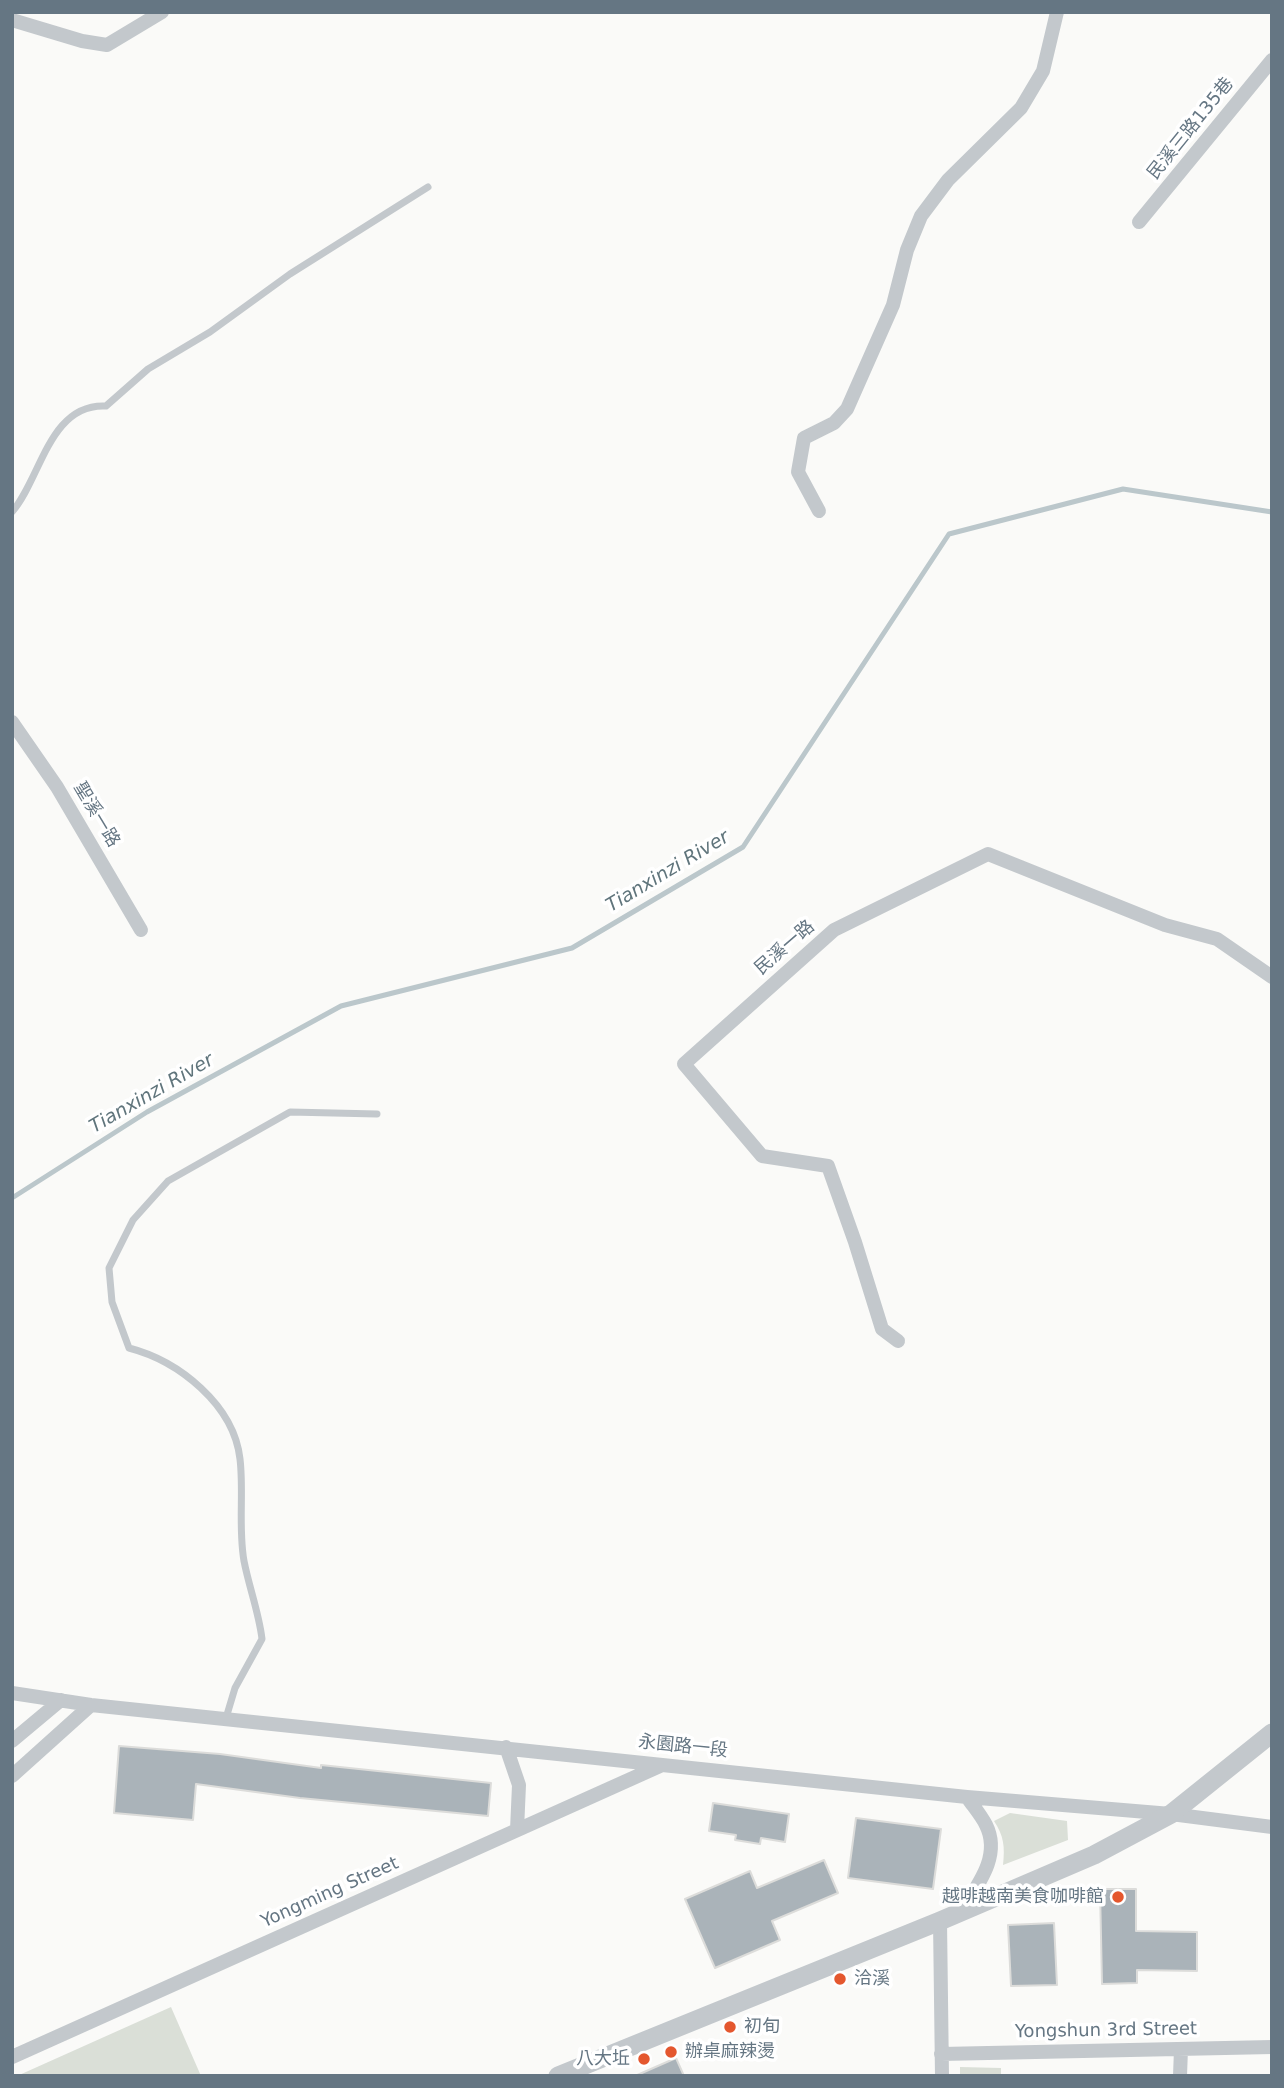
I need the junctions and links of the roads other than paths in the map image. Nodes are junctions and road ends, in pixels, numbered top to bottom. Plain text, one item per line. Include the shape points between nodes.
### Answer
1 (162, 12) edge
2 (1057, 12) edge
3 (12, 20) edge
4 (1272, 60) edge
5 (428, 187) dead end
6 (1139, 222) dead end
7 (819, 510) dead end
8 (12, 512) edge
9 (12, 722) edge
10 (141, 930) dead end
11 (1272, 977) edge
12 (377, 1114) dead end
13 (898, 1340) dead end
14 (12, 1693) edge
15 (61, 1700) junction
16 (91, 1704) junction
17 (226, 1718) junction
18 (1272, 1733) edge
19 (12, 1741) edge
20 (506, 1747) junction
21 (664, 1764) junction
22 (12, 1776) edge
23 (967, 1797) junction
24 (1171, 1814) junction
25 (1272, 1827) edge
26 (517, 1830) junction
27 (960, 1913) junction
28 (940, 1922) junction
29 (1272, 2047) edge
30 (1181, 2049) junction
31 (941, 2054) junction
32 (12, 2057) edge
33 (586, 2071) edge
34 (558, 2076) edge
35 (942, 2076) edge
36 (1180, 2076) edge

1 - 3 street via 107,46
2 - 7 street via 1043,71 1021,108 948,180 921,216 893,305 847,409 834,423 804,438 798,472
4 - 6 street, 民溪三路135巷
5 - 8 lane via 148,369 106,406 92,405 64,424
9 - 10 street, 聖溪一路 via 57,787
11 - 13 street, 民溪一路 via 1217,939 1165,925 988,853 834,930 684,1064 762,1156 828,1166 882,1329
12 - 17 lane via 290,1112 168,1181 133,1220 109,1268 112,1302 129,1348 147,1352 181,1372 212,1399 240,1456 244,1561 262,1639 235,1688
14 - 15 street, 永園路一段
15 - 16 street, 永園路一段
15 - 19 street
16 - 17 street, 永園路一段
16 - 22 street
17 - 20 street, 永園路一段
18 - 24 street
20 - 21 street, 永園路一段
20 - 26 street via 519,1785
21 - 23 street, 永園路一段
21 - 26 street, Yongming Street
23 - 24 street, 永園路一段
23 - 27 street via 987,1827 992,1850 985,1874
24 - 25 street, 永園路一段
24 - 27 street via 1094,1855
26 - 32 street, Yongming Street
27 - 28 street
28 - 31 street
28 - 33 street
29 - 30 street, Yongshun 3rd Street
30 - 31 street, Yongshun 3rd Street
30 - 36 street
31 - 35 street
33 - 34 street

